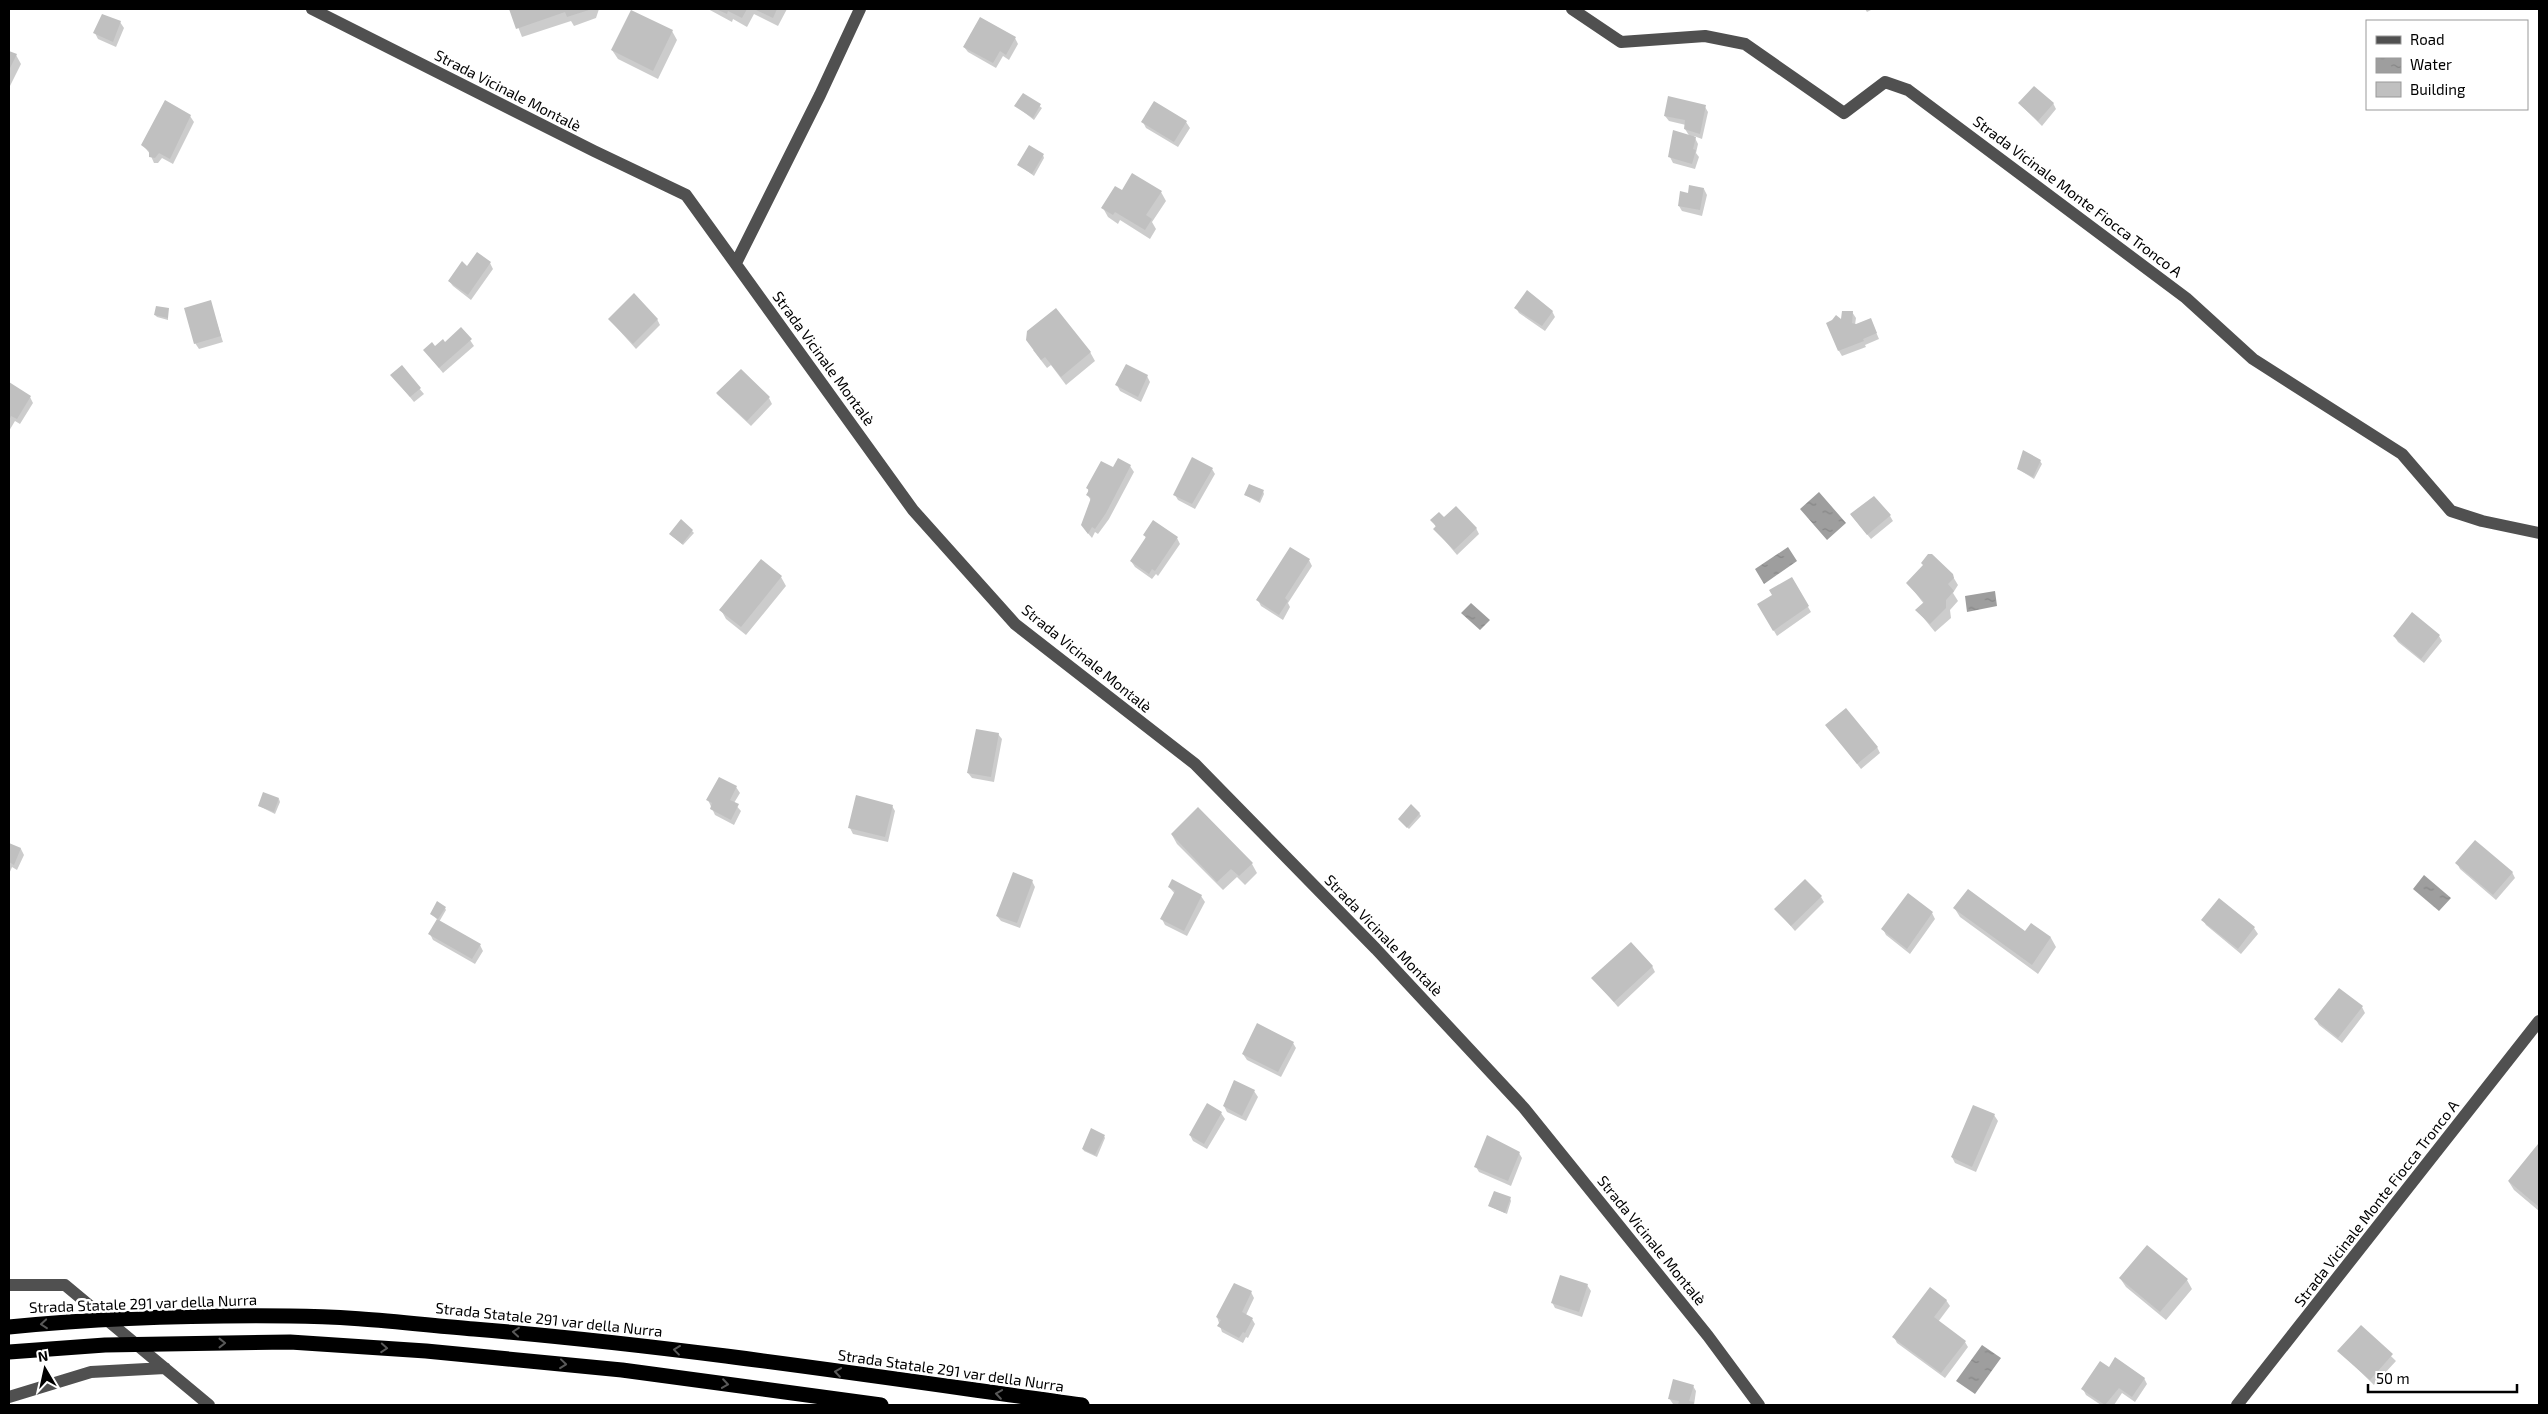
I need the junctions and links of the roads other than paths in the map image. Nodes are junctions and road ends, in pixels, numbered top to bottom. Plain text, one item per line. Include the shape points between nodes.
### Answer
1 (312, 9) edge
2 (860, 9) edge
3 (1572, 9) edge
4 (736, 264) junction
5 (2539, 532) edge
6 (2539, 1021) edge
7 (9, 1285) edge
8 (9, 1327) edge
9 (9, 1352) edge
10 (165, 1368) junction
11 (9, 1397) edge
12 (209, 1405) edge
13 (881, 1405) edge
14 (1082, 1405) edge
15 (1759, 1405) edge
16 (2237, 1405) edge

1 - 4 street, Strada Vicinale Montalè via 686,195
2 - 4 street
3 - 5 street, Strada Vicinale Monte Fiocca Tronco A via 1621,42 1705,36 1745,44 1844,113 1885,82 1908,90 2186,298 2253,358 2402,454 2451,511
4 - 15 street, Strada Vicinale Montalè via 913,510 1009,617 1195,764 1376,949 1524,1108 1708,1336
6 - 16 street, Strada Vicinale Monte Fiocca Tronco A
7 - 10 street via 65,1285
14 -> 8 highway, Strada Statale 291 var della Nurra via 556,1335 293,1316 152,1318
9 -> 13 highway via 105,1345 290,1342 622,1370
10 - 11 street via 91,1372
10 - 12 street

